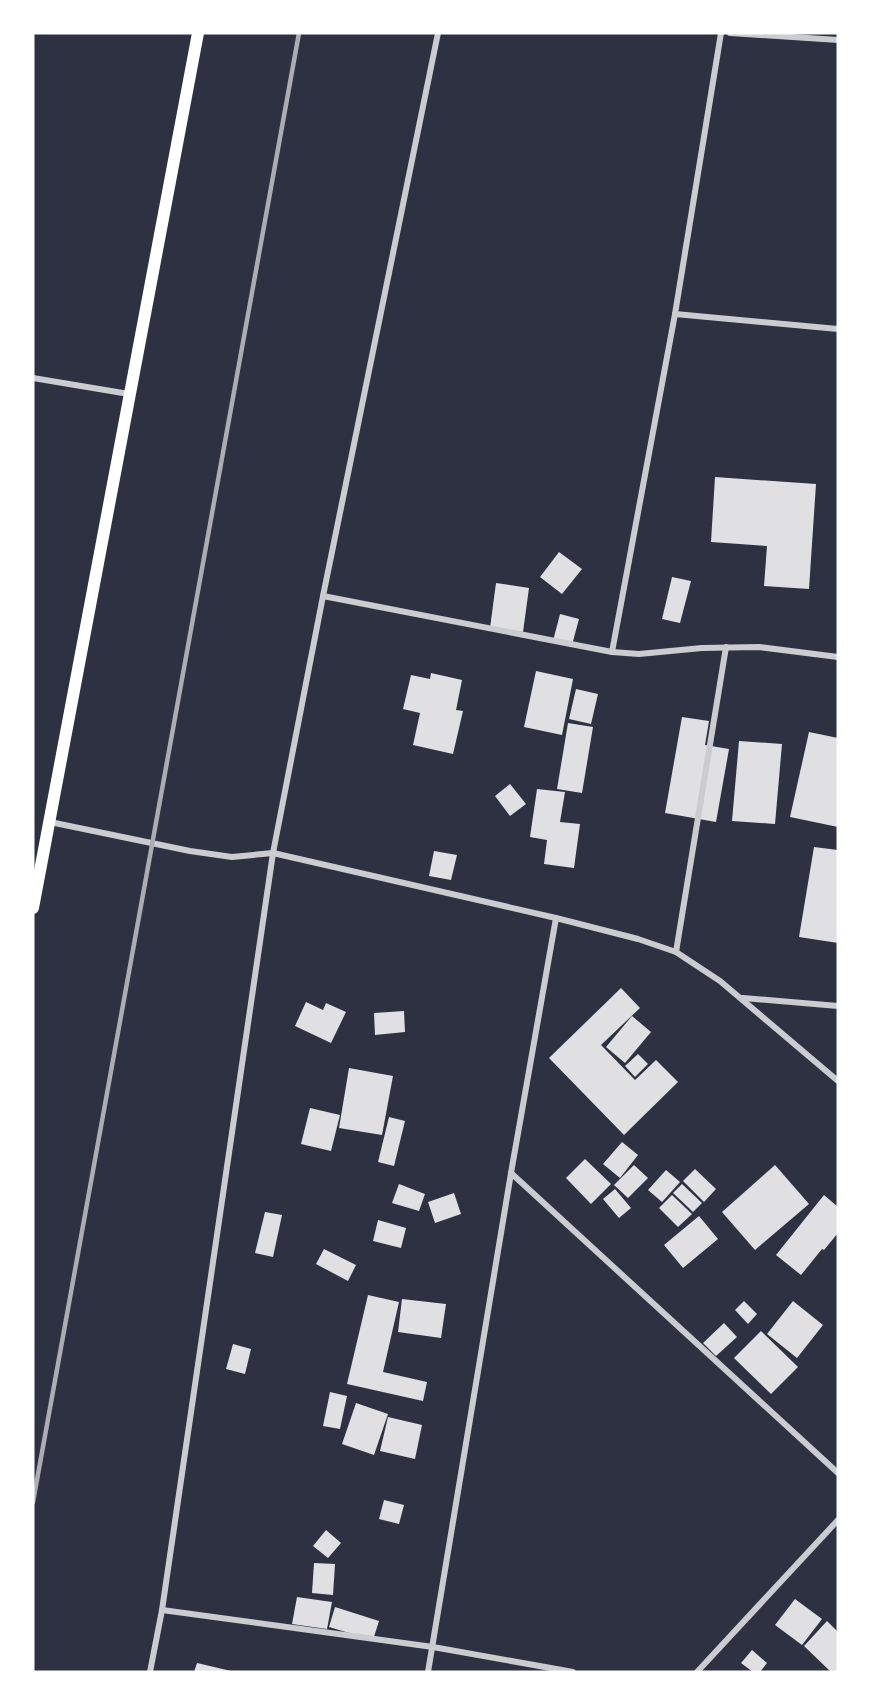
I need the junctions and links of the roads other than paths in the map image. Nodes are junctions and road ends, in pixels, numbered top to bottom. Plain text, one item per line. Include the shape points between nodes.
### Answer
1 (198, 33) edge
2 (438, 33) edge
3 (721, 33) edge
4 (730, 33) edge
5 (838, 40) edge
6 (675, 314) junction
7 (838, 328) edge
8 (33, 378) edge
9 (129, 393) junction
10 (323, 596) junction
11 (726, 646) junction
12 (612, 652) junction
13 (838, 657) edge
14 (49, 822) junction
15 (273, 853) junction
16 (33, 908) edge
17 (556, 918) junction
18 (676, 952) junction
19 (742, 998) junction
20 (838, 1006) edge
21 (838, 1081) edge
22 (511, 1173) junction
23 (838, 1473) edge
24 (838, 1520) edge
25 (162, 1610) junction
26 (433, 1647) junction
27 (150, 1672) edge
28 (428, 1672) edge
29 (573, 1672) edge
30 (697, 1672) edge

1 - 9 main road
2 - 10 street
3 - 6 street
4 - 5 street
6 - 7 street
6 - 12 street
8 - 9 street
9 - 14 main road
10 - 12 street
10 - 15 street
11 - 12 street via 639,654
11 - 13 street via 759,646
11 - 18 street
14 - 15 street via 232,857
14 - 16 main road
15 - 17 street
15 - 25 street
17 - 18 street
17 - 22 street
18 - 19 street
19 - 20 street
19 - 21 street
22 - 23 street
22 - 26 street
24 - 30 street
25 - 26 street
25 - 27 street
26 - 28 street
26 - 29 street

